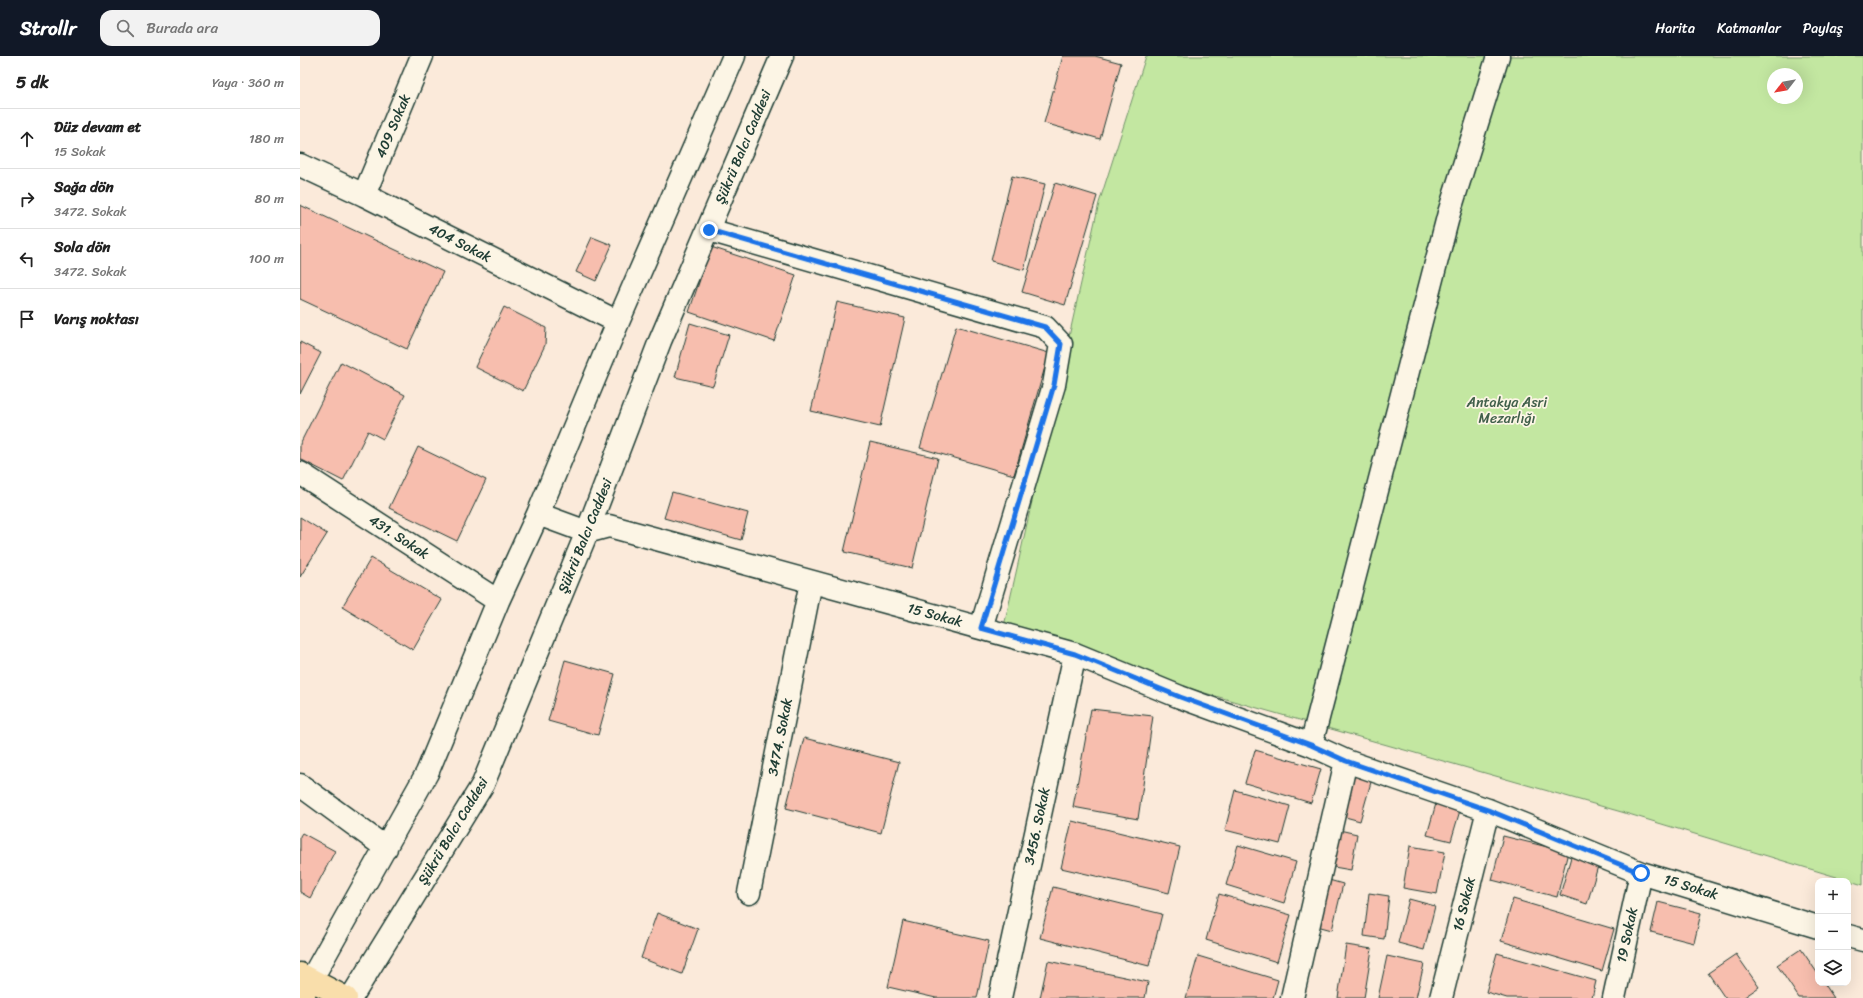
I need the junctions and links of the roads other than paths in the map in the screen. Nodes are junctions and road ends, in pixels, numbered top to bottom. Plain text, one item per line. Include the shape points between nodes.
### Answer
1 (422, 56) edge
2 (734, 56) edge
3 (782, 56) edge
4 (1498, 56) edge
5 (300, 165) edge
6 (364, 195) junction
7 (709, 230) junction
8 (618, 322) junction
9 (300, 473) edge
10 (538, 514) junction
11 (587, 532) junction
12 (811, 582) junction
13 (498, 601) junction
14 (981, 628) junction
15 (1075, 654) junction
16 (1311, 745) junction
17 (1346, 761) junction
18 (300, 785) edge
19 (1488, 810) junction
20 (386, 848) junction
21 (1641, 873) junction
22 (749, 893) dead end
23 (1815, 925) edge
24 (1851, 937) edge
25 (1863, 940) edge
26 (304, 984) edge
27 (346, 998) edge
28 (351, 998) edge
29 (1000, 998) edge
30 (1292, 998) edge
31 (1441, 998) edge
32 (1614, 998) edge

1 - 6 street, 409 Sokak
2 - 8 street
3 - 7 street, Şükrü Balcı Caddesi
4 - 16 street via 1449,213
5 - 6 street, 404 Sokak
6 - 8 street, 404 Sokak
7 - 11 street, Şükrü Balcı Caddesi via 660,341
7 - 14 street via 1045,327 1061,344 1054,385
8 - 10 street
9 - 13 street, 431. Sokak
10 - 11 street
10 - 13 street
11 - 12 street, 15 Sokak via 609,526
11 - 28 street, Şükrü Balcı Caddesi via 483,784
12 - 14 street, 15 Sokak
12 - 22 street, 3474. Sokak
13 - 20 street via 427,773
14 - 15 street, 15 Sokak
15 - 16 street, 15 Sokak via 1180,697
15 - 29 street, 3456. Sokak
16 - 17 street, 15 Sokak
17 - 19 street, 15 Sokak
17 - 30 street
18 - 20 street
19 - 21 street, 15 Sokak
19 - 31 street, 16 Sokak
20 - 26 street
21 - 23 street, 15 Sokak
21 - 32 street, 19 Sokak
24 - 25 street
26 - 27 main road

